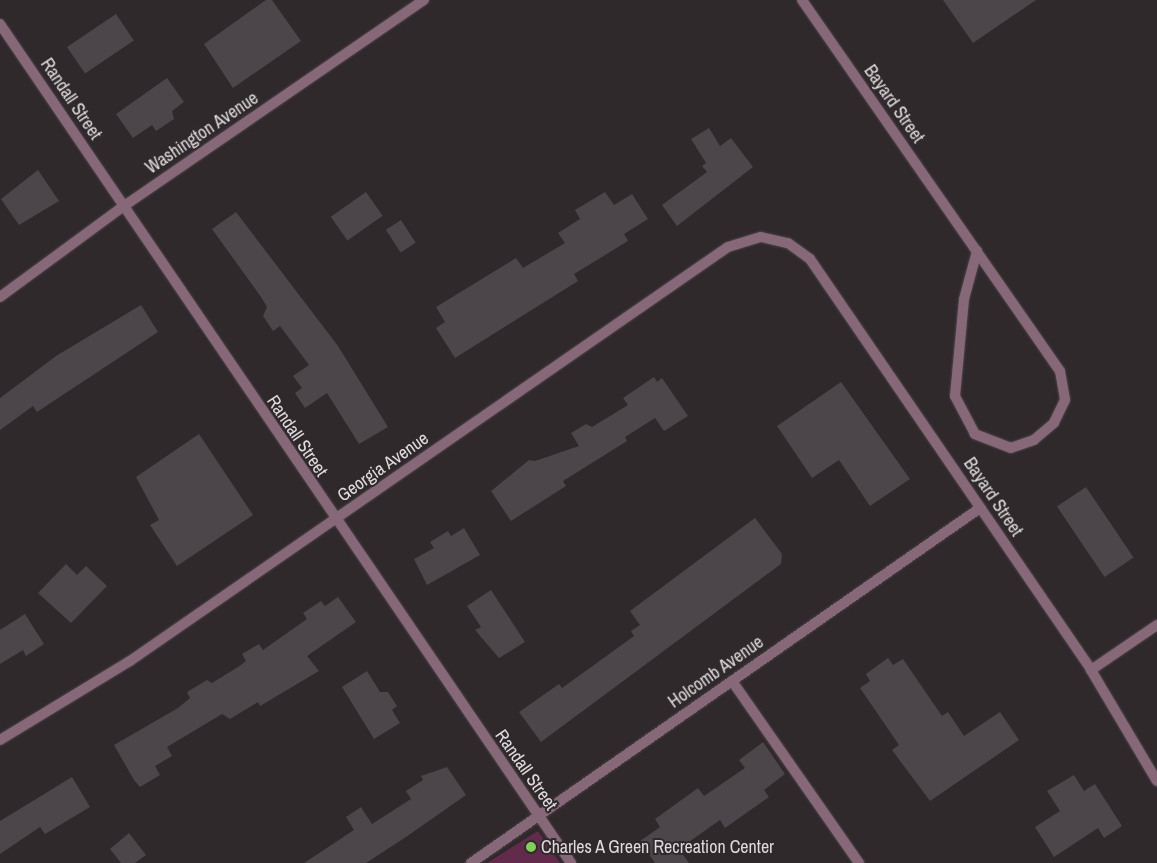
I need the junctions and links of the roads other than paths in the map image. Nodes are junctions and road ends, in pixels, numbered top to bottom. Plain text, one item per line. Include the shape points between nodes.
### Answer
1 (424, 0) edge
2 (802, 0) edge
3 (0, 24) edge
4 (124, 206) junction
5 (788, 243) joint
6 (977, 251) junction
7 (0, 296) edge
8 (980, 508) junction
9 (334, 520) junction
10 (1157, 625) edge
11 (1092, 670) junction
12 (732, 681) junction
13 (0, 740) edge
14 (1157, 781) edge
15 (538, 816) junction
16 (470, 863) edge
17 (571, 863) edge
18 (859, 863) edge

1 - 4 street, Washington Avenue
2 - 6 street, Bayard Street
3 - 4 street, Randall Street
4 - 7 street, Washington Avenue
4 - 9 street, Randall Street
5 - 8 street, Bayard Street via 810,260
5 - 9 street, Georgia Avenue via 761,237 728,247
6 - 6 street, Bayard Street via 1060,371 1065,400 1054,423 1034,440 1011,448 975,434 955,396 964,299
8 - 11 street, Bayard Street
8 - 12 street, Holcomb Avenue
9 - 13 street, Georgia Avenue via 130,661
9 - 15 street, Randall Street
10 - 11 street
11 - 14 street, Bayard Street
12 - 15 street, Holcomb Avenue
12 - 18 street
15 - 16 street, Holcomb Avenue
15 - 17 street, Randall Street

